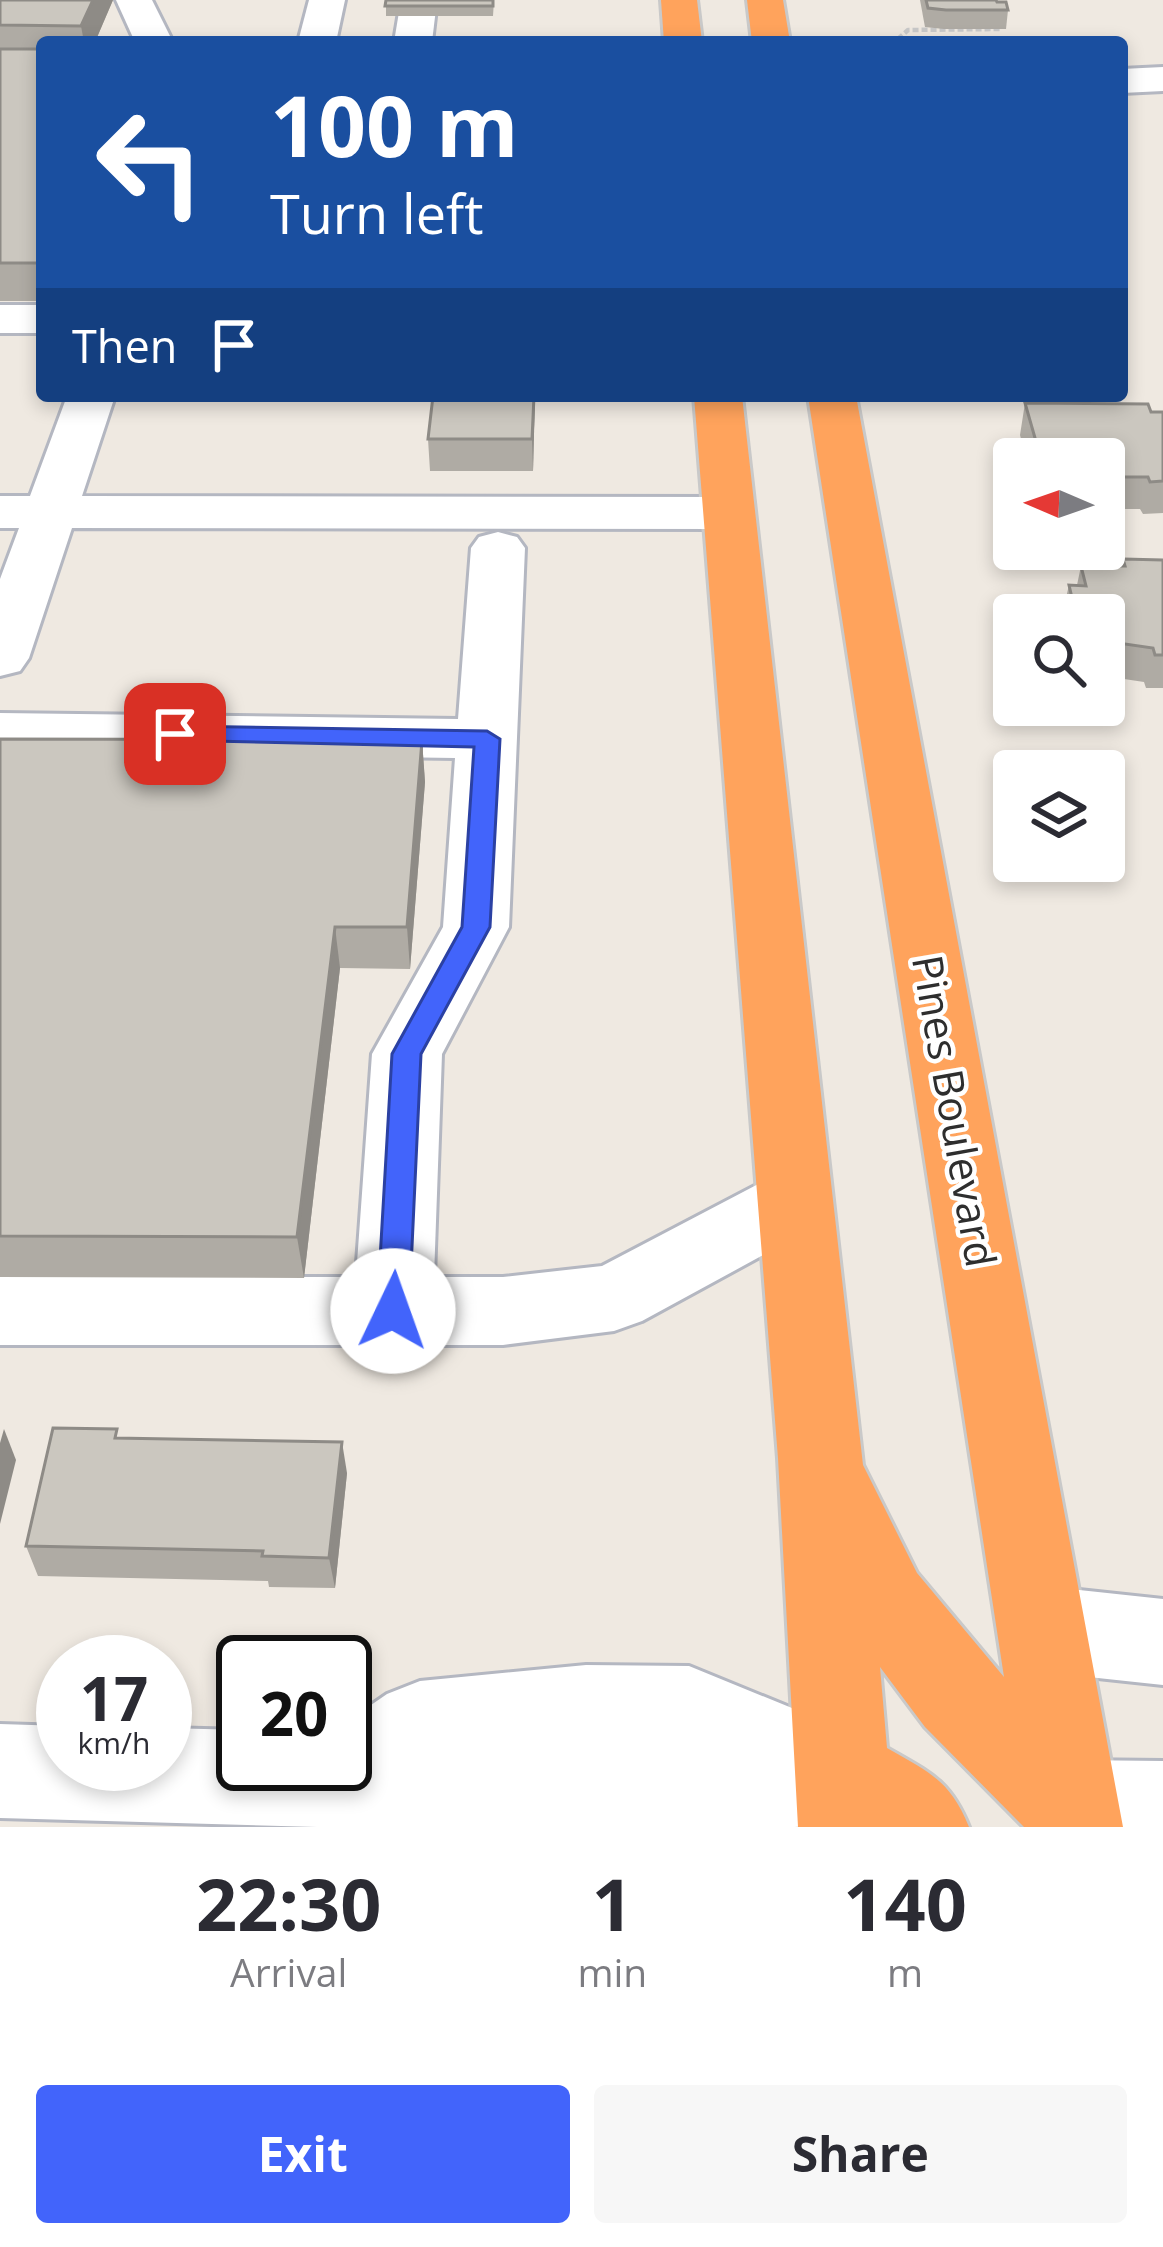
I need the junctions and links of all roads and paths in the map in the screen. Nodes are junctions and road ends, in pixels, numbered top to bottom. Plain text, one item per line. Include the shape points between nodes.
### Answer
1 (133, 0) edge
2 (326, 0) edge
3 (419, 0) edge
4 (679, 0) edge
5 (765, 0) edge
6 (993, 10) edge
7 (115, 36) edge
8 (151, 36) edge
9 (317, 36) edge
10 (414, 36) edge
11 (682, 36) edge
12 (770, 36) edge
13 (901, 36) edge
14 (1128, 55) edge
15 (1163, 55) edge
16 (1163, 79) edge
17 (1128, 80) edge
18 (0, 319) edge
19 (36, 319) edge
20 (88, 402) edge
21 (719, 402) edge
22 (833, 402) edge
23 (26, 512) edge
24 (729, 513) junction
25 (498, 548) dead end
26 (0, 658) edge
27 (0, 732) edge
28 (487, 739) junction
29 (795, 1201) junction
30 (0, 1311) edge
31 (393, 1311) junction
32 (820, 1458) junction
33 (1042, 1629) junction
34 (1163, 1642) edge
35 (0, 1771) edge
36 (844, 1801) edge
37 (1163, 1809) edge
38 (1074, 1817) edge
39 (921, 1827) edge

1 - 7 street
1 - 8 street
2 - 9 street
3 - 10 street
4 - 11 highway
5 - 12 highway
6 - 13 path via 1000,29
14 - 15 street
16 - 17 street
18 - 19 street
20 - 23 street
21 - 24 highway
22 - 33 highway, Pines Boulevard
23 - 24 street
23 - 26 street
24 - 29 highway
25 - 28 street
27 - 28 street
28 - 31 street via 476,927 406,1054
29 - 31 street via 614,1298 503,1311
29 - 32 highway
30 - 31 street
32 - 36 highway
32 - 38 highway via 886,1603 957,1695
33 - 34 street
33 - 38 highway, Pines Boulevard
35 - 36 street
36 - 39 highway via 903,1810
37 - 38 street

